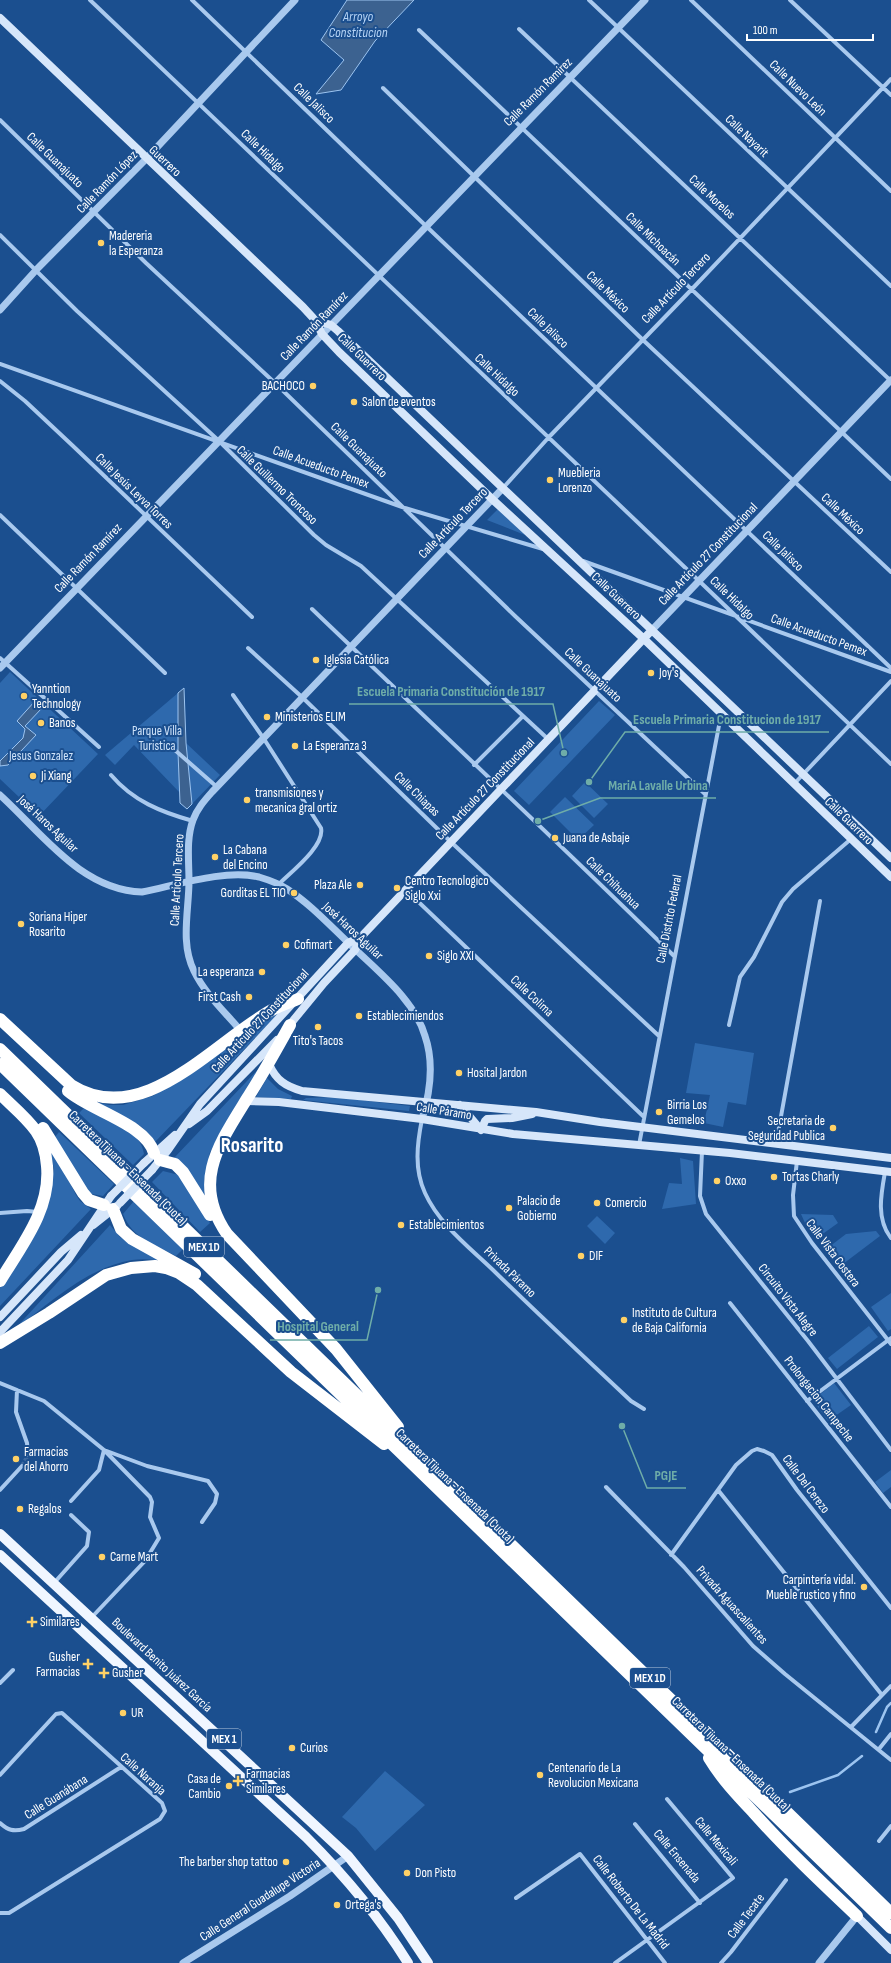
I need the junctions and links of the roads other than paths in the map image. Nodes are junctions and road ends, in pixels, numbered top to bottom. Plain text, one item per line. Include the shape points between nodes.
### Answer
1 (90, 0) edge
2 (192, 0) edge
3 (589, 0) edge
4 (645, 0) edge
5 (691, 0) edge
6 (790, 0) edge
7 (293, 1) edge
8 (0, 18) edge
9 (619, 27) junction
10 (519, 29) dead end
11 (419, 30) dead end
12 (246, 52) junction
13 (569, 77) junction
14 (891, 79) edge
15 (383, 88) dead end
16 (883, 88) junction
17 (891, 95) edge
18 (198, 103) junction
19 (0, 120) edge
20 (521, 126) junction
21 (836, 138) junction
22 (146, 159) junction
23 (474, 176) junction
24 (787, 188) junction
25 (891, 191) edge
26 (94, 212) junction
27 (426, 226) junction
28 (0, 235) edge
29 (740, 237) junction
30 (37, 269) junction
31 (378, 276) junction
32 (891, 286) edge
33 (692, 289) junction
34 (0, 310) edge
35 (315, 320) junction
36 (331, 325) junction
37 (322, 334) junction
38 (643, 340) junction
39 (0, 364) edge
40 (891, 380) edge
41 (0, 381) edge
42 (275, 383) junction
43 (597, 388) junction
44 (842, 431) junction
45 (549, 437) junction
46 (218, 440) junction
47 (891, 479) edge
48 (794, 481) junction
49 (503, 488) junction
50 (492, 499) junction
51 (405, 508) junction
52 (0, 515) edge
53 (146, 516) junction
54 (466, 525) junction
55 (747, 530) junction
56 (445, 548) junction
57 (546, 550) junction
58 (581, 561) junction
59 (891, 572) edge
60 (700, 580) junction
61 (76, 587) junction
62 (396, 598) junction
63 (683, 598) junction
64 (312, 609) dead end
65 (738, 616) junction
66 (252, 617) dead end
67 (652, 630) junction
68 (644, 639) junction
69 (351, 646) junction
70 (248, 648) dead end
71 (2, 663) edge
72 (891, 668) edge
73 (891, 672) edge
74 (165, 673) dead end
75 (891, 681) edge
76 (595, 690) junction
77 (233, 695) dead end
78 (303, 698) junction
79 (721, 715) junction
80 (523, 716) junction
81 (850, 724) junction
82 (264, 739) junction
83 (548, 739) junction
84 (168, 744) dead end
85 (98, 747) dead end
86 (891, 764) edge
87 (474, 765) junction
88 (111, 775) dead end
89 (802, 775) junction
90 (794, 784) junction
91 (217, 787) junction
92 (500, 790) junction
93 (705, 794) junction
94 (0, 795) edge
95 (193, 821) junction
96 (851, 839) junction
97 (451, 842) junction
98 (891, 858) edge
99 (891, 877) edge
100 (189, 882) junction
101 (279, 884) junction
102 (406, 889) junction
103 (820, 901) dead end
104 (361, 937) junction
105 (348, 943) junction
106 (356, 950) junction
107 (674, 956) junction
108 (298, 999) junction
109 (0, 1019) edge
110 (729, 1025) dead end
111 (290, 1026) junction
112 (0, 1028) edge
113 (241, 1031) junction
114 (659, 1036) junction
115 (0, 1049) edge
116 (0, 1064) edge
117 (269, 1064) junction
118 (0, 1084) edge
119 (0, 1094) edge
120 (246, 1102) junction
121 (428, 1102) junction
122 (460, 1105) junction
123 (536, 1112) junction
124 (644, 1117) junction
125 (422, 1119) junction
126 (642, 1127) junction
127 (183, 1128) junction
128 (481, 1130) junction
129 (776, 1144) junction
130 (639, 1145) junction
131 (702, 1151) junction
132 (157, 1157) junction
133 (891, 1158) edge
134 (797, 1161) junction
135 (888, 1172) edge
136 (112, 1203) junction
137 (40, 1212) junction
138 (0, 1213) edge
139 (88, 1230) junction
140 (891, 1238) edge
141 (0, 1281) edge
142 (730, 1304) dead end
143 (0, 1317) edge
144 (0, 1332) edge
145 (889, 1339) edge
146 (0, 1343) edge
147 (891, 1344) edge
148 (336, 1349) junction
149 (836, 1379) junction
150 (0, 1383) edge
151 (17, 1390) junction
152 (321, 1395) junction
153 (807, 1402) junction
154 (644, 1409) dead end
155 (404, 1448) junction
156 (104, 1450) junction
157 (891, 1450) edge
158 (28, 1455) tunnel mouth
159 (22, 1466) tunnel mouth
160 (606, 1487) dead end
161 (0, 1490) edge
162 (718, 1490) junction
163 (71, 1502) dead end
164 (891, 1507) edge
165 (71, 1515) dead end
166 (202, 1522) dead end
167 (0, 1534) edge
168 (0, 1555) edge
169 (671, 1555) junction
170 (54, 1583) junction
171 (891, 1608) edge
172 (92, 1617) junction
173 (13, 1670) dead end
174 (0, 1683) edge
175 (891, 1686) edge
176 (882, 1695) junction
177 (851, 1727) junction
178 (891, 1734) edge
179 (701, 1745) junction
180 (879, 1749) junction
181 (891, 1760) edge
182 (121, 1767) junction
183 (0, 1776) edge
184 (667, 1799) dead end
185 (0, 1823) edge
186 (635, 1824) dead end
187 (891, 1826) edge
188 (879, 1841) dead end
189 (348, 1856) junction
190 (335, 1866) junction
191 (786, 1880) dead end
192 (516, 1898) dead end
193 (700, 1903) junction
194 (0, 1913) edge
195 (891, 1913) edge
196 (857, 1916) junction
197 (891, 1928) edge
198 (648, 1941) junction
199 (891, 1950) edge
200 (183, 1963) edge
201 (408, 1963) edge
202 (428, 1963) edge
203 (615, 1963) edge
204 (665, 1963) edge
205 (720, 1963) edge
206 (819, 1963) edge

1 - 18 street, Calle Hidalgo
2 - 12 street, Calle Jalisco
3 - 9 street, Calle Nayarit
4 - 9 street, Calle Ramón Ramírez
5 - 21 street, Calle Nuevo León
6 - 16 street
7 - 12 street, Calle Ramón López
8 - 22 main road, Guerrero
9 - 13 street, Calle Ramón Ramírez
9 - 24 street, Calle Nayarit
10 - 13 street, Calle Morelos
11 - 20 street, Calle Michoacán
12 - 18 street, Calle Ramón López
12 - 27 street, Calle Jalisco
13 - 20 street, Calle Ramón Ramírez
13 - 29 street, Calle Morelos
14 - 16 street, Calle Artículo Tercero
15 - 23 street, Calle México
16 - 17 street
16 - 21 street, Calle Artículo Tercero
18 - 22 street, Calle Ramón López
18 - 31 street, Calle Hidalgo
19 - 26 street, Calle Guanajuato
20 - 23 street, Calle Ramón Ramírez
20 - 33 street, Calle Michoacán
21 - 24 street, Calle Artículo Tercero
21 - 25 street, Calle Nuevo León
22 - 26 street, Calle Ramón López
22 - 35 main road, Guerrero
23 - 27 street, Calle Ramón Ramírez
23 - 38 street, Calle México
24 - 29 street, Calle Artículo Tercero
24 - 32 street, Calle Nayarit
26 - 30 street, Calle Ramón López
26 - 42 street, Calle Guanajuato
27 - 31 street, Calle Ramón Ramírez
27 - 43 street, Calle Jalisco
28 - 30 street, Calle Guillermo Troncoso
29 - 33 street, Calle Artículo Tercero
29 - 40 street, Calle Morelos
30 - 34 street, Calle Ramón López
30 - 46 street, Calle Guillermo Troncoso via 77,311
31 - 36 street, Calle Ramón Ramírez
31 - 45 street, Calle Hidalgo
33 - 38 street, Calle Artículo Tercero
33 - 44 street, Calle Michoacán
35 - 36 main road, Guerrero
35 - 37 main road, Guerrero
36 - 37 street, Calle Ramón Ramírez
36 - 49 main road, Calle Guerrero
37 - 42 street, Calle Ramón Ramírez
37 - 50 main road, Calle Guerrero
38 - 43 street, Calle Artículo Tercero
38 - 48 street, Calle México
39 - 46 street, Calle Acueducto Pemex
40 - 44 street, Calle Artículo 27 Constitucional
41 - 53 street, Calle Jesús Leyva Torres via 25,401
42 - 46 street, Calle Ramón Ramírez
42 - 51 street, Calle Guanajuato
43 - 45 street, Calle Artículo Tercero
43 - 55 street, Calle Jalisco
44 - 47 street, Calle Michoacán
44 - 48 street, Calle Artículo 27 Constitucional
45 - 49 street, Calle Artículo Tercero
45 - 60 street, Calle Hidalgo
46 - 51 street, Calle Acueducto Pemex
46 - 53 street, Calle Ramón Ramírez
46 - 62 street, Calle Guillermo Troncoso via 314,535 330,548 352,559
48 - 55 street, Calle Artículo 27 Constitucional
48 - 59 street, Calle México
49 - 50 street, Calle Artículo Tercero
49 - 58 main road, Calle Guerrero
50 - 54 street, Calle Artículo Tercero
50 - 57 main road, Calle Guerrero
51 - 54 street, Calle Acueducto Pemex
51 - 56 street, Calle Guanajuato
52 - 61 street
53 - 61 street, Calle Ramón Ramírez
53 - 66 street, Calle Jesús Leyva Torres
54 - 56 street, Calle Artículo Tercero
54 - 57 street, Calle Acueducto Pemex
55 - 60 street, Calle Artículo 27 Constitucional
55 - 72 street, Calle Jalisco
56 - 62 street, Calle Artículo Tercero
56 - 76 street, Calle Guanajuato
57 - 68 main road, Calle Guerrero
58 - 63 street, Calle Acueducto Pemex
58 - 67 main road, Calle Guerrero
60 - 63 street, Calle Artículo 27 Constitucional
60 - 65 street, Calle Hidalgo
61 - 71 street, Calle Ramón Ramírez
61 - 74 street
62 - 69 street, Calle Artículo Tercero
62 - 80 street, Calle Guillermo Troncoso
63 - 65 street, Calle Acueducto Pemex
63 - 67 street, Calle Artículo 27 Constitucional
64 - 69 street, Calle Chihuahua
65 - 73 street, Calle Acueducto Pemex
65 - 81 street, Calle Hidalgo
67 - 68 main road, Calle Artículo 27 Constitucional
67 - 89 main road, Calle Guerrero
68 - 76 main road, Calle Artículo 27 Constitucional
68 - 79 main road, Calle Guerrero
69 - 78 street, Calle Artículo Tercero
69 - 87 street, Calle Chihuahua
70 - 78 street, Calle Chiapas
71 - 85 street
75 - 81 street
76 - 83 main road, Calle Artículo 27 Constitucional
76 - 93 street, Calle Guanajuato
77 - 82 street
78 - 82 street, Calle Artículo Tercero
78 - 97 street, Calle Chiapas
79 - 90 main road, Calle Guerrero
79 - 93 street, Calle Distrito Federal
80 - 83 street, Calle Guillermo Troncoso
80 - 87 street
81 - 86 street, Calle Hidalgo
81 - 89 street
82 - 91 street, Calle Artículo Tercero
82 - 101 street via 322,832 317,846
83 - 92 main road, Calle Artículo 27 Constitucional
84 - 91 street
87 - 92 street, Calle Chihuahua
88 - 95 street via 142,802
89 - 90 street
89 - 98 main road, Calle Guerrero
90 - 96 main road, Calle Guerrero
91 - 95 street, Calle Artículo Tercero via 201,805
92 - 97 main road, Calle Artículo 27 Constitucional
92 - 107 street, Calle Chihuahua via 590,873
93 - 107 street, Calle Distrito Federal
94 - 100 street, José Haros Aguilar via 55,848 94,879 114,887 142,892
95 - 100 street, Calle Artículo Tercero via 189,839
96 - 99 main road, Calle Guerrero
96 - 110 street via 793,889 782,902 754,957 740,977
97 - 102 main road, Calle Artículo 27 Constitucional
97 - 114 street, Calle Chiapas
100 - 101 street, José Haros Aguilar via 238,874
100 - 113 street, Calle Artículo Tercero via 187,939 194,970 203,986
101 - 105 street, José Haros Aguilar via 299,897
102 - 104 main road, Calle Artículo 27 Constitucional
102 - 124 street, Calle Colima
103 - 129 street
104 - 105 main road, Calle Artículo 27 Constitucional
104 - 106 main road, Calle Artículo 27 Constitucional
105 - 106 street, José Haros Aguilar
105 - 108 main road, Calle Artículo 27 Constitucional
106 - 111 main road, Calle Artículo 27 Constitucional via 324,983
106 - 121 street, José Haros Aguilar via 392,985 418,1019 428,1048
107 - 114 street, Calle Distrito Federal
108 - 113 highway via 268,1012
108 - 127 main road, Calle Artículo 27 Constitucional via 200,1104
109 - 113 highway via 71,1085 103,1098 125,1097 159,1087
111 - 117 highway
111 - 127 main road, Calle Artículo 27 Constitucional via 207,1111
112 - 132 highway via 75,1097 140,1133 148,1140
114 - 124 street, Calle Distrito Federal
115 - 155 highway, Carretera Tijuana - Ensenada (Cuota) / MEX 1D
116 - 155 highway, Carretera Tijuana - Ensenada (Cuota) / MEX 1D
117 - 120 highway
117 - 121 main road, Calle Páramo via 278,1080 302,1091
118 - 136 highway via 42,1128 82,1193 89,1200
119 - 137 highway via 36,1131 44,1148 49,1180
120 - 125 main road, Calle Páramo via 279,1102
120 - 148 highway via 216,1151 210,1185 213,1208 219,1223 232,1240
121 - 122 main road, Calle Páramo
121 - 125 street, José Haros Aguilar
122 - 123 main road, Calle Páramo
122 - 128 main road
123 - 126 main road, Calle Páramo
123 - 128 main road via 512,1118 487,1119
124 - 126 street, Calle Distrito Federal
125 - 128 main road, Calle Páramo
125 - 154 street, Privada Páramo via 417,1147 418,1169 425,1193 437,1213 449,1228 631,1401
126 - 129 main road
126 - 130 street, Calle Distrito Federal
127 - 132 main road, Calle Artículo 27 Constitucional
128 - 130 main road, Calle Páramo
129 - 133 main road
130 - 131 main road
131 - 134 main road
131 - 149 street, Circuito Vista Alegre via 700,1196 706,1214
132 - 136 main road, Calle Artículo 27 Constitucional, bridge via 144,1163
132 - 136 main road, Calle Artículo 27 Constitucional, bridge via 152,1170
132 - 148 highway via 175,1164 183,1172 229,1243 299,1316
134 - 135 main road
134 - 145 street, Calle Vista Costera via 793,1194 794,1216 812,1243
135 - 140 street via 882,1194 881,1215
136 - 139 main road, Calle Artículo 27 Constitucional
136 - 152 highway via 121,1228 128,1236 195,1274
137 - 138 street
137 - 141 highway
139 - 143 main road, Calle Artículo 27 Constitucional via 61,1252
139 - 144 main road, Calle Artículo 27 Constitucional via 68,1260
142 - 153 street, Prolongacion Campeche
145 - 147 street, Calle Vista Costera
145 - 149 street
146 - 152 highway via 49,1314 106,1275 131,1268 154,1266 179,1273 197,1285 291,1372
148 - 155 highway via 387,1412
149 - 153 street
149 - 157 street, Circuito Vista Alegre
150 - 151 street
151 - 156 street via 44,1401
151 - 158 street via 16,1412 27,1443
152 - 155 highway via 371,1435
153 - 164 street, Prolongacion Campeche
155 - 179 highway, Carretera Tijuana - Ensenada (Cuota) / MEX 1D
155 - 195 highway, Carretera Tijuana - Ensenada (Cuota) / MEX 1D
156 - 163 street via 99,1470
156 - 166 street via 147,1466 208,1481 217,1494 215,1503
156 - 172 street via 150,1497 150,1517 159,1538 145,1561
159 - 161 street
160 - 169 street, Privada Aguascalientes
162 - 169 street, Calle Del Cerezo
162 - 171 street, Calle Del Cerezo via 736,1465 752,1451 757,1449 772,1455 806,1502
162 - 176 street
165 - 170 street via 89,1532 89,1540 87,1546
167 - 170 main road, Boulevard Benito Juárez García / MEX 1
168 - 190 main road, MEX 1
169 - 177 street, Privada Aguascalientes via 754,1646
170 - 172 main road, Boulevard Benito Juárez García / MEX 1
172 - 189 main road, Boulevard Benito Juárez García / MEX 1
173 - 174 street
175 - 176 street
176 - 177 street
177 - 180 street, Privada Aguascalientes
178 - 180 street
179 - 196 highway via 722,1779 801,1864
179 - 197 highway, Carretera Tijuana - Ensenada (Cuota) / MEX 1D
180 - 181 street, Privada Aguascalientes
182 - 183 street, Calle Naranja via 62,1713 58,1713
182 - 185 street, Calle Guanábana via 24,1829 10,1830
182 - 194 street, Calle Naranja via 162,1803 164,1815 9,1913
184 - 193 street, Calle Mexicali via 733,1877
186 - 193 street, Calle Ensenada
187 - 188 street
189 - 190 street, Calle General Guadalupe Victoria
189 - 202 main road, Boulevard Benito Juárez García / MEX 1 via 398,1918
190 - 200 street, Calle General Guadalupe Victoria
190 - 201 main road, MEX 1 via 368,1904
191 - 205 street, Calle Tecate
192 - 198 street, Calle Roberto De La Madrid via 580,1854
193 - 198 street, Calle Mexicali
196 - 199 main road
196 - 206 street
198 - 203 street, Calle Mexicali
198 - 204 street, Calle Roberto De La Madrid

